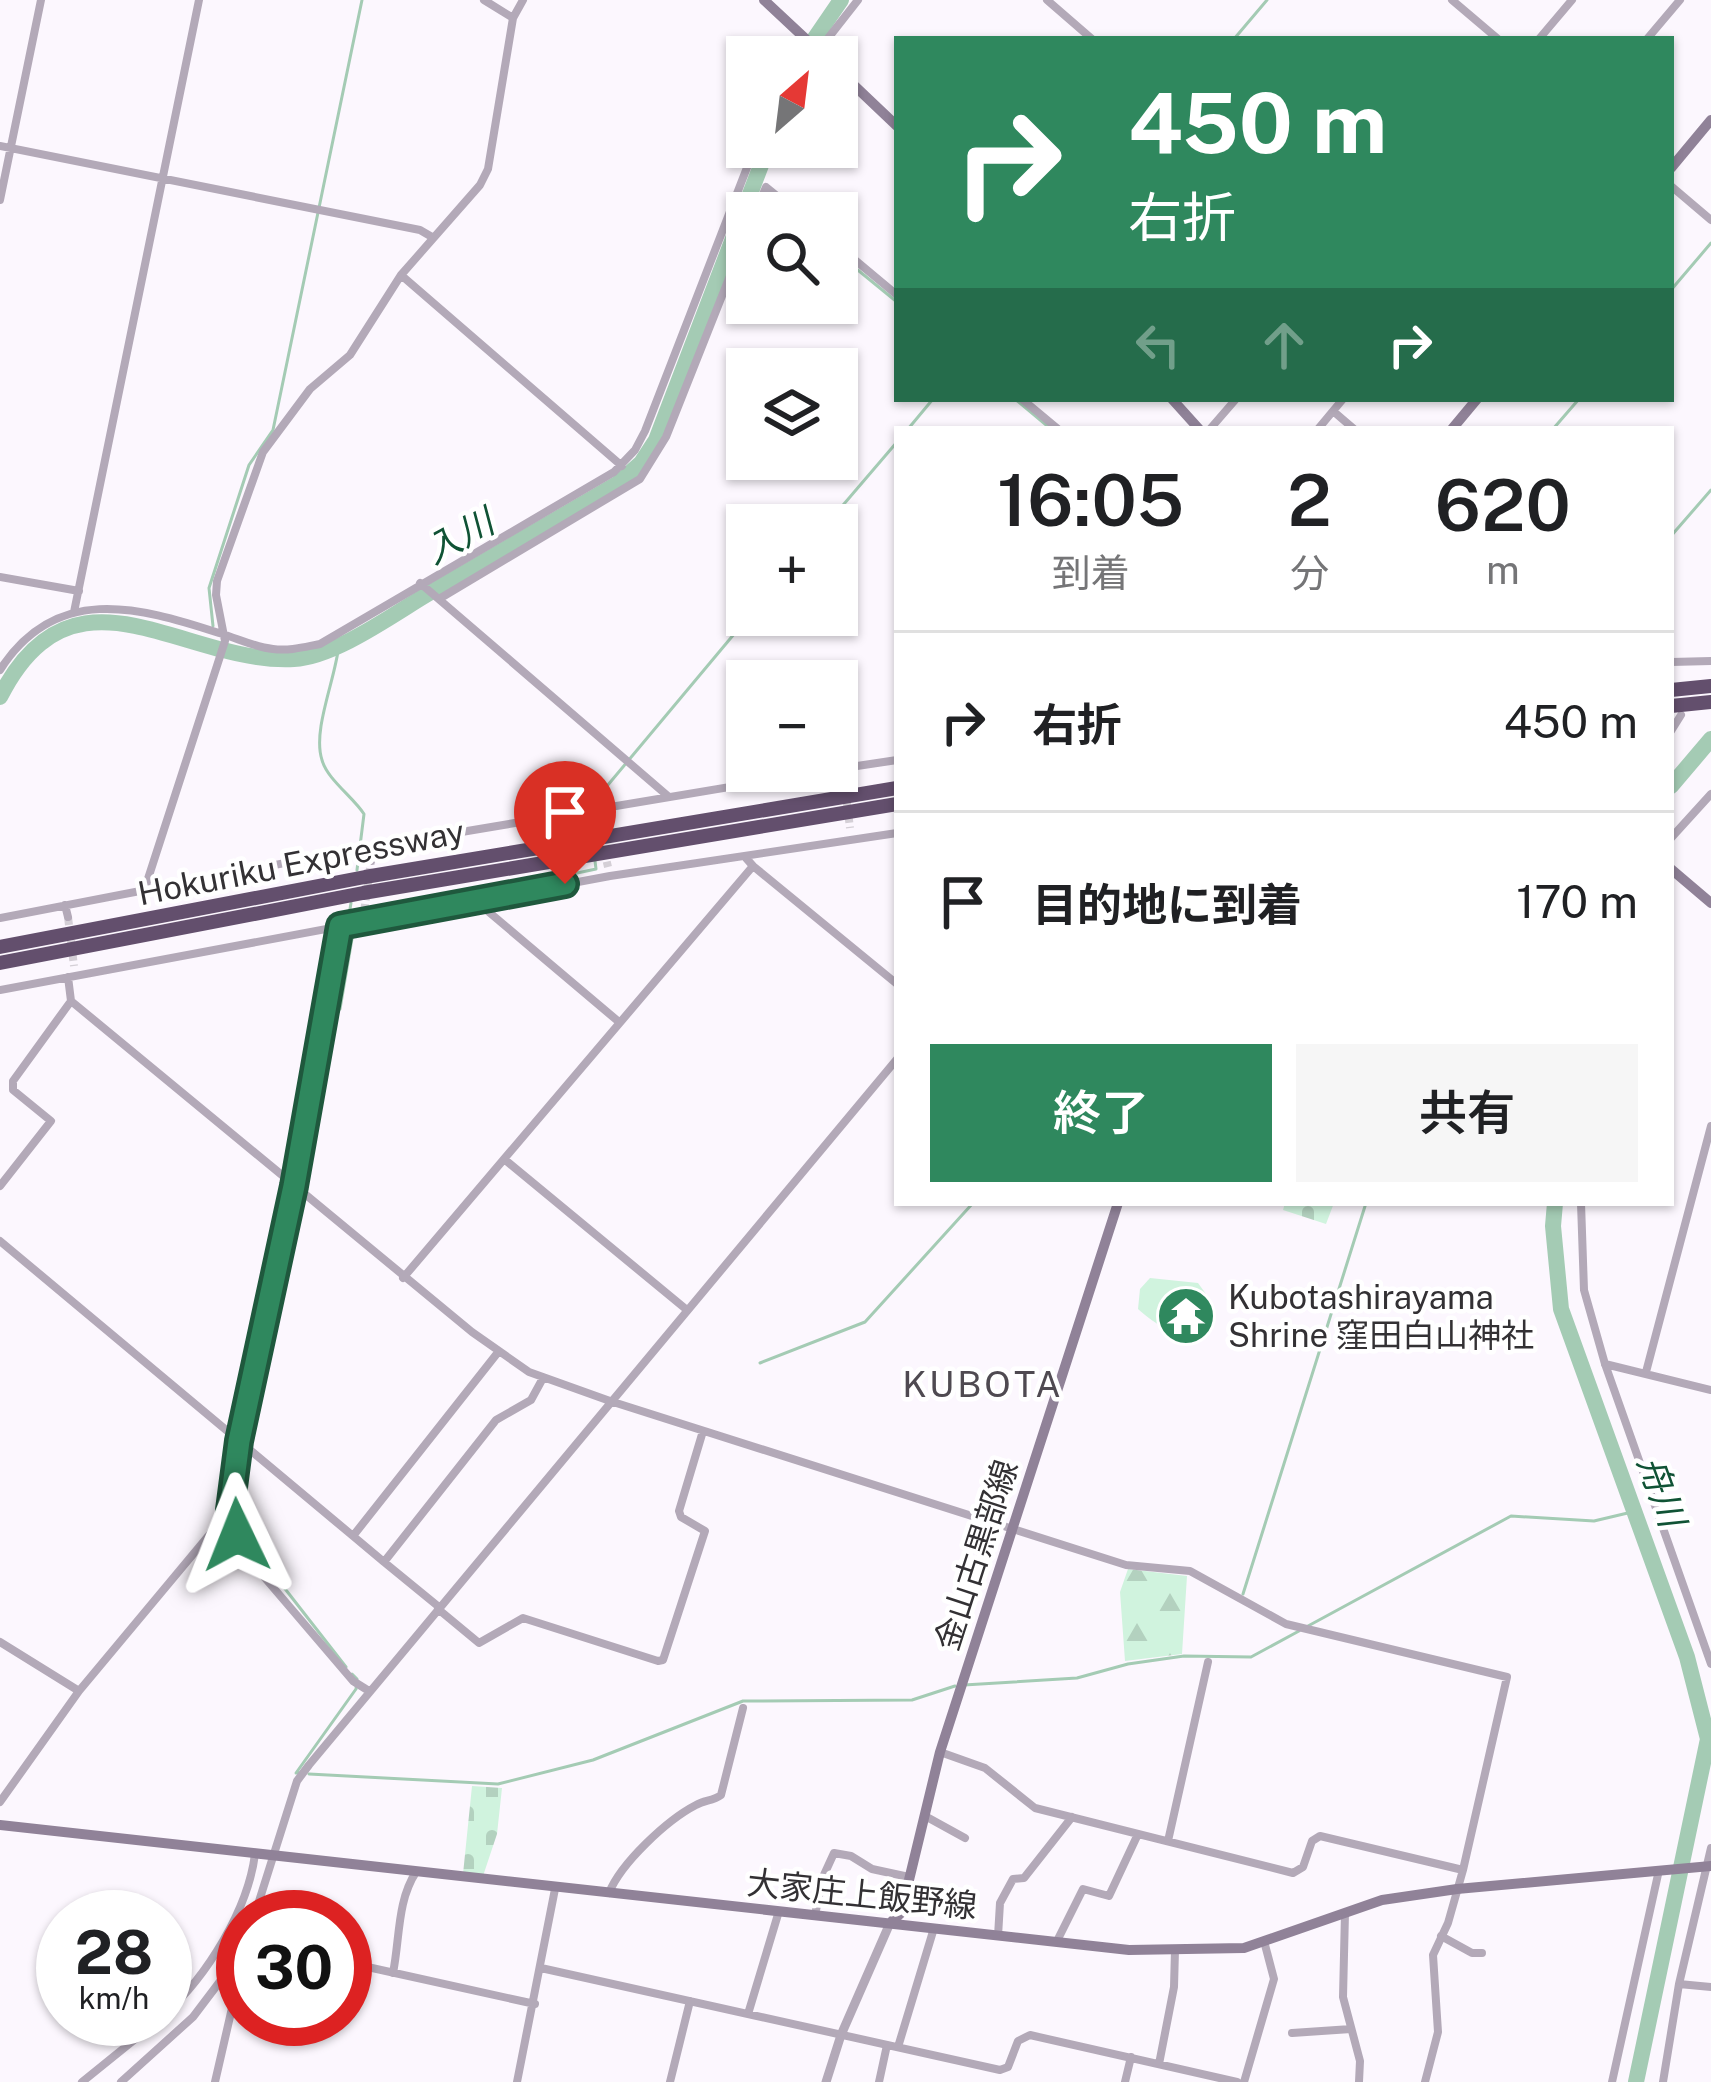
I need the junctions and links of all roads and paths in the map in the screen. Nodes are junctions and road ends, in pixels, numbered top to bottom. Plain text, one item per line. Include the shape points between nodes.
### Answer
1 (41, 0) edge
2 (199, 0) edge
3 (484, 0) edge
4 (523, 0) edge
5 (764, 0) edge
6 (858, 0) edge
7 (1047, 0) edge
8 (1452, 0) edge
9 (1572, 0) edge
10 (1680, 0) edge
11 (513, 18) junction
12 (803, 35) edge
13 (831, 36) edge
14 (1089, 36) edge
15 (1494, 36) edge
16 (1542, 36) edge
17 (1649, 36) edge
18 (858, 89) edge
19 (1711, 120) edge
20 (894, 123) edge
21 (5, 147) edge
22 (1674, 164) edge
23 (747, 168) edge
24 (163, 179) junction
25 (1674, 189) edge
26 (0, 200) edge
27 (1711, 220) edge
28 (432, 237) junction
29 (858, 262) edge
30 (401, 275) junction
31 (726, 286) edge
32 (894, 292) edge
33 (1029, 402) edge
34 (1175, 402) edge
35 (1232, 402) edge
36 (1340, 402) edge
37 (1475, 402) edge
38 (1333, 411) junction
39 (1055, 426) edge
40 (1196, 426) edge
41 (1212, 426) edge
42 (1320, 426) edge
43 (1350, 426) edge
44 (1455, 426) edge
45 (622, 466) junction
46 (0, 577) edge
47 (419, 583) junction
48 (79, 592) junction
49 (439, 599) junction
50 (74, 612) junction
51 (223, 637) junction
52 (1711, 661) edge
53 (1674, 662) edge
54 (0, 670) edge
55 (1674, 690) edge
56 (1710, 696) edge
57 (1676, 711) edge
58 (894, 761) edge
59 (858, 768) edge
60 (726, 788) edge
61 (894, 789) edge
62 (1711, 794) edge
63 (669, 797) junction
64 (894, 804) edge
65 (894, 833) edge
66 (1674, 835) edge
67 (374, 847) junction
68 (745, 857) junction
69 (371, 861) tunnel mouth
70 (753, 866) junction
71 (1674, 872) edge
72 (364, 885) junction
73 (145, 888) junction
74 (340, 889) junction
75 (476, 901) junction
76 (1711, 903) edge
77 (65, 905) junction
78 (68, 917) tunnel mouth
79 (0, 918) edge
80 (340, 926) junction
81 (0, 947) edge
82 (0, 963) edge
83 (72, 973) junction
84 (894, 982) edge
85 (0, 990) edge
86 (71, 1001) junction
87 (619, 1022) junction
88 (894, 1063) edge
89 (1711, 1126) edge
90 (504, 1159) junction
91 (0, 1186) edge
92 (294, 1186) junction
93 (1117, 1206) edge
94 (1581, 1206) edge
95 (0, 1241) edge
96 (404, 1278) junction
97 (687, 1310) junction
98 (499, 1351) junction
99 (1605, 1364) junction
100 (1646, 1372) junction
101 (542, 1378) junction
102 (1711, 1390) edge
103 (610, 1401) junction
104 (703, 1431) junction
105 (239, 1441) junction
106 (230, 1510) junction
107 (1012, 1530) junction
108 (352, 1536) junction
109 (384, 1562) junction
110 (439, 1608) junction
111 (0, 1642) edge
112 (1208, 1662) dead end
113 (1711, 1664) edge
114 (79, 1691) junction
115 (370, 1691) junction
116 (743, 1708) dead end
117 (940, 1752) junction
118 (0, 1802) edge
119 (924, 1815) junction
120 (1072, 1817) junction
121 (0, 1825) edge
122 (1138, 1834) junction
123 (965, 1838) dead end
124 (1168, 1841) junction
125 (1711, 1848) edge
126 (263, 1855) junction
127 (1710, 1866) edge
128 (1660, 1868) junction
129 (1463, 1870) junction
130 (416, 1872) junction
131 (909, 1876) junction
132 (555, 1889) junction
133 (1457, 1889) junction
134 (258, 1890) edge
135 (609, 1894) junction
136 (779, 1911) junction
137 (1345, 1913) junction
138 (815, 1915) junction
139 (890, 1923) junction
140 (934, 1928) junction
141 (998, 1936) junction
142 (1442, 1936) junction
143 (1264, 1941) junction
144 (1056, 1943) junction
145 (1174, 1950) junction
146 (1482, 1953) dead end
147 (372, 1968) edge
148 (541, 1968) junction
149 (393, 1973) junction
150 (192, 1976) edge
151 (1679, 1984) junction
152 (216, 1988) edge
153 (1711, 1988) edge
154 (690, 2001) junction
155 (535, 2004) junction
156 (748, 2014) junction
157 (1351, 2029) junction
158 (1292, 2033) dead end
159 (841, 2035) junction
160 (126, 2046) edge
161 (222, 2046) edge
162 (892, 2046) junction
163 (1131, 2057) junction
164 (1159, 2064) junction
165 (82, 2082) edge
166 (121, 2082) edge
167 (214, 2082) edge
168 (517, 2082) edge
169 (670, 2082) edge
170 (826, 2082) edge
171 (878, 2082) edge
172 (1125, 2082) edge
173 (1240, 2082) edge
174 (1359, 2082) edge
175 (1425, 2082) edge
176 (1612, 2082) edge
177 (1663, 2082) edge

1 - 21 street
2 - 24 street
3 - 11 street
4 - 11 street
5 - 12 main road
6 - 13 street
7 - 14 street
8 - 15 street
9 - 16 street
10 - 17 street
11 - 28 street via 488,170
18 - 20 main road
19 - 22 main road
21 - 24 street
21 - 26 street
23 - 45 street via 646,431
24 - 28 street
24 - 48 street
25 - 27 street
28 - 30 street
29 - 32 street
30 - 45 street
30 - 51 street via 350,355 310,388 255,466 217,581
31 - 49 street via 666,437 640,479
33 - 39 street
34 - 40 main road
35 - 41 street
36 - 38 street
37 - 44 main road
38 - 42 street
38 - 43 street
45 - 47 street
46 - 48 street
47 - 49 street
47 - 51 street via 320,644 269,649
48 - 50 street
49 - 63 street
50 - 51 street via 137,610
50 - 54 street via 41,625
51 - 73 street
52 - 53 street
55 - 56 highway
56 - 57 highway
58 - 59 street
60 - 63 street
61 - 72 highway, Hokuriku Expressway
62 - 66 street
63 - 67 street
64 - 72 highway, Hokuriku Expressway
65 - 68 street via 851,833
67 - 69 street
67 - 73 street
68 - 70 street
68 - 75 street via 609,872
70 - 84 street
70 - 87 street
71 - 76 main road
72 - 74 highway, Hokuriku Expressway
73 - 77 street
74 - 81 highway, Hokuriku Expressway
74 - 82 highway, Hokuriku Expressway
75 - 80 street
75 - 87 street
77 - 78 street
77 - 79 street
80 - 83 street
80 - 92 street
83 - 85 street
83 - 86 street
86 - 91 street via 13,1081 13,1090 51,1121
86 - 92 street
87 - 90 street
88 - 97 street
89 - 100 street
90 - 96 street
90 - 97 street
92 - 96 street
92 - 105 street
93 - 107 main road, 金山古黒部線
94 - 99 street via 1584,1290
95 - 105 street
96 - 98 street
97 - 103 street
98 - 101 street
98 - 108 street
99 - 100 street
99 - 113 street
100 - 102 street
101 - 103 street
101 - 109 street via 531,1400 496,1420
103 - 104 street
103 - 110 street
104 - 107 street
104 - 110 street via 679,1511 705,1531 664,1660 523,1618 479,1643
105 - 106 street
105 - 108 street
106 - 114 street
106 - 115 street via 265,1579
107 - 117 main road, 金山古黒部線
107 - 129 street via 1126,1565 1190,1571 1286,1624 1507,1677
108 - 109 street
109 - 110 street
110 - 115 street
111 - 114 street
112 - 124 street
114 - 118 street
115 - 126 street via 297,1781
116 - 135 street via 722,1795 689,1809 621,1868
117 - 119 main road, 金山古黒部線
117 - 120 street via 985,1768 1035,1808
119 - 123 street
119 - 131 main road, 金山古黒部線
120 - 122 street
120 - 141 street via 1024,1878 1013,1879 1000,1903
121 - 126 main road, 大家庄上飯野線
122 - 124 street
122 - 144 street via 1109,1896 1083,1889
124 - 129 street via 1293,1873 1320,1836
125 - 127 street
126 - 130 main road, 大家庄上飯野線
126 - 134 street
126 - 150 street via 234,1920
127 - 128 main road, 大家庄上飯野線
127 - 151 street
128 - 133 main road, 大家庄上飯野線
128 - 176 street
129 - 133 street
130 - 132 main road, 大家庄上飯野線
130 - 149 street via 401,1894
131 - 138 street via 834,1852
131 - 139 main road, 金山古黒部線 via 901,1913
132 - 135 main road, 大家庄上飯野線
132 - 148 street
133 - 137 main road, 大家庄上飯野線
133 - 142 street
135 - 136 main road, 大家庄上飯野線
136 - 138 main road, 大家庄上飯野線
136 - 156 street
137 - 143 main road, 大家庄上飯野線
137 - 157 street via 1343,1997
138 - 139 main road, 大家庄上飯野線
139 - 140 main road, 大家庄上飯野線
139 - 159 street
140 - 141 main road, 大家庄上飯野線
140 - 162 street
141 - 144 main road, 大家庄上飯野線
142 - 146 street
142 - 175 street via 1433,1955 1438,2032
143 - 145 main road, 大家庄上飯野線
143 - 173 street via 1274,1979
144 - 145 main road, 大家庄上飯野線
145 - 164 street
147 - 149 street
148 - 154 street
148 - 155 street
149 - 155 street
151 - 153 street
151 - 177 street
152 - 166 street
154 - 156 street
154 - 169 street
155 - 168 street
156 - 159 street
157 - 158 street
157 - 174 street
159 - 162 street
159 - 170 street
160 - 165 street
161 - 167 street
162 - 163 street via 1000,2070 1030,2035
162 - 171 street
163 - 164 street
163 - 172 street
164 - 173 street

